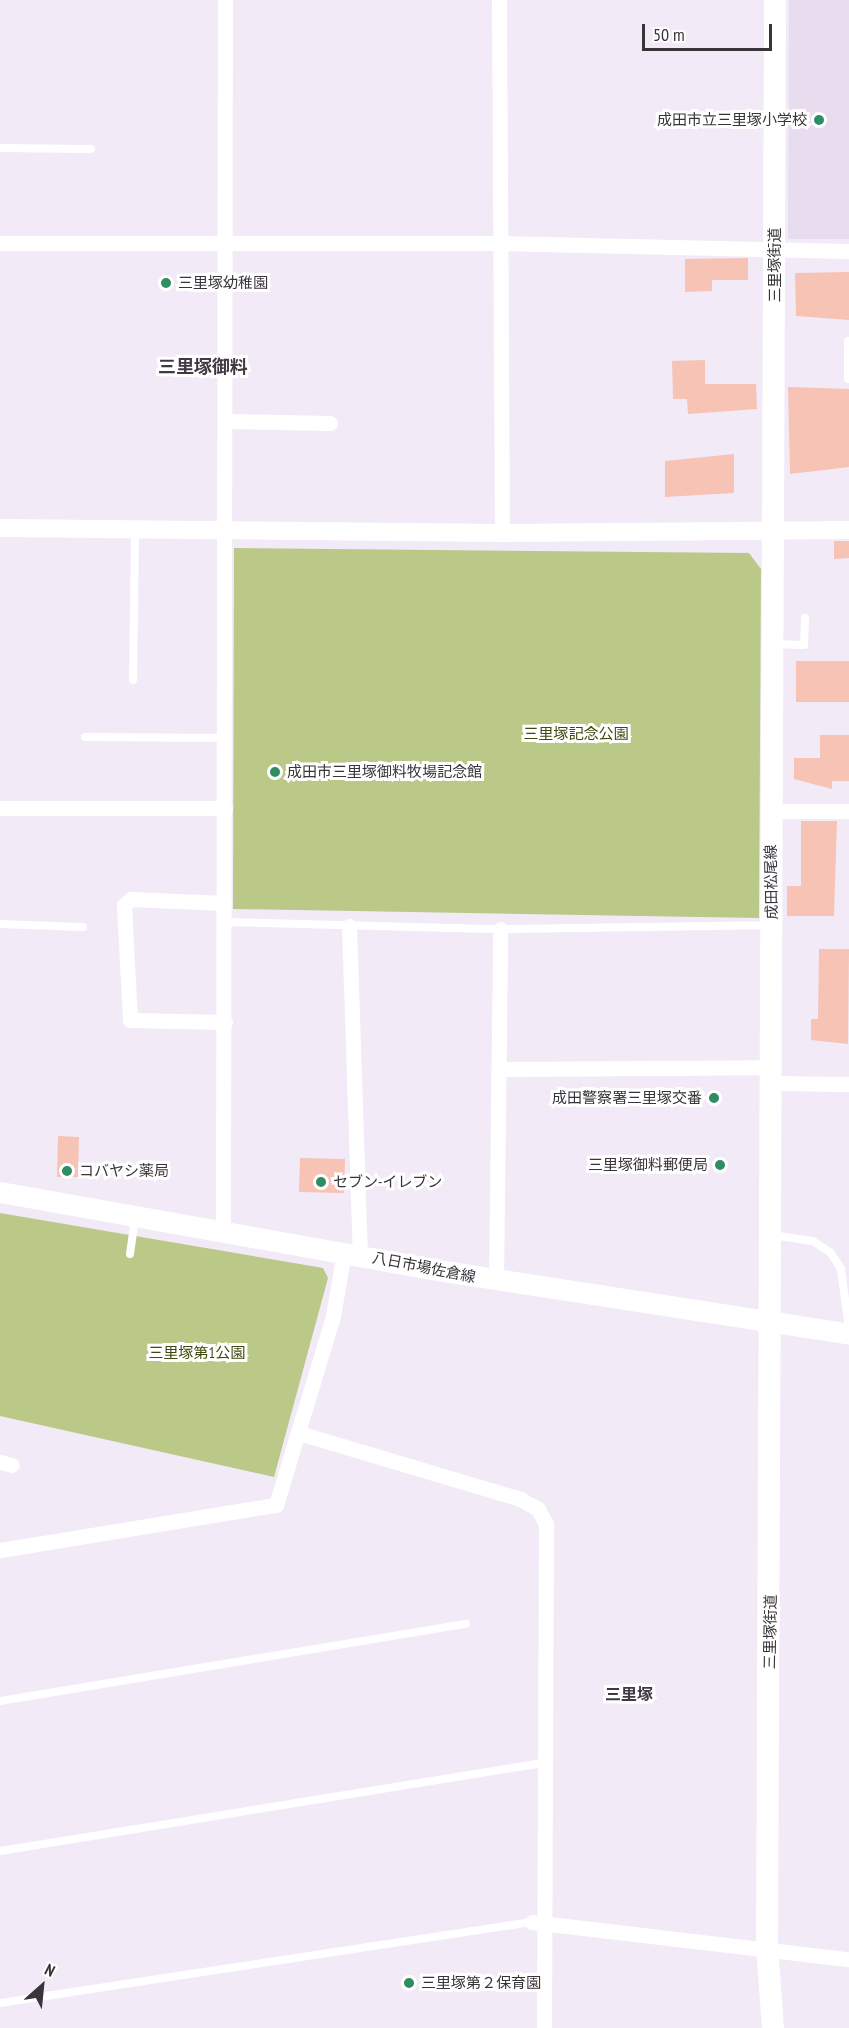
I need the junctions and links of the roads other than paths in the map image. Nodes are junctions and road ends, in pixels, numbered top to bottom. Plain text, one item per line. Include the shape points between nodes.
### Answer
1 (225, 0) edge
2 (499, 0) edge
3 (775, 0) edge
4 (0, 148) edge
5 (92, 149) dead end
6 (225, 242) junction
7 (0, 243) edge
8 (498, 243) junction
9 (775, 251) junction
10 (849, 251) edge
11 (848, 341) edge
12 (848, 379) edge
13 (226, 421) junction
14 (330, 423) dead end
15 (0, 528) edge
16 (135, 528) junction
17 (773, 530) junction
18 (849, 530) edge
19 (227, 531) junction
20 (502, 533) junction
21 (805, 618) dead end
22 (772, 644) junction
23 (133, 680) dead end
24 (85, 736) dead end
25 (225, 738) junction
26 (0, 808) edge
27 (225, 808) junction
28 (770, 811) junction
29 (849, 811) edge
30 (224, 903) junction
31 (225, 922) junction
32 (0, 924) edge
33 (772, 925) junction
34 (349, 926) junction
35 (83, 927) dead end
36 (500, 929) junction
37 (225, 1022) junction
38 (500, 1069) junction
39 (771, 1075) junction
40 (849, 1084) edge
41 (0, 1192) edge
42 (135, 1215) junction
43 (223, 1230) junction
44 (772, 1235) junction
45 (352, 1253) junction
46 (130, 1254) dead end
47 (496, 1280) junction
48 (773, 1323) junction
49 (849, 1329) edge
50 (849, 1334) edge
51 (299, 1433) junction
52 (0, 1550) edge
53 (466, 1624) dead end
54 (0, 1701) edge
55 (543, 1762) junction
56 (0, 1851) edge
57 (538, 1923) junction
58 (766, 1946) junction
59 (849, 1959) edge
60 (0, 2003) edge
61 (544, 2028) edge
62 (773, 2028) edge

1 - 6 street
2 - 8 street
3 - 9 main road, 三里塚街道
4 - 5 lane
6 - 7 street
6 - 8 street
6 - 13 street
8 - 9 street
8 - 20 street
9 - 10 street
9 - 17 main road, 三里塚街道
11 - 12 lane
13 - 14 street
13 - 19 street
15 - 16 street
16 - 19 street
16 - 23 lane
17 - 18 street
17 - 20 street
17 - 22 main road, 成田松尾線
19 - 20 street
19 - 25 street
21 - 22 lane via 804,645
22 - 28 main road, 成田松尾線
24 - 25 lane
25 - 27 street
26 - 27 street
27 - 30 street
28 - 29 street
28 - 33 main road, 成田松尾線
30 - 31 street
30 - 37 street via 131,899 124,905 130,1020
31 - 34 lane
31 - 37 street
32 - 35 lane
33 - 36 lane
33 - 39 main road, 成田松尾線
34 - 36 lane
34 - 45 street
36 - 38 street
37 - 43 street
38 - 39 street
38 - 47 street
39 - 40 street
39 - 44 main road, 成田松尾線
41 - 42 main road, 八日市場佐倉線
42 - 43 main road, 八日市場佐倉線
42 - 46 lane
43 - 45 main road, 八日市場佐倉線
44 - 48 main road, 三里塚街道
44 - 49 lane via 813,1241 831,1253 841,1269
45 - 47 main road, 八日市場佐倉線
45 - 51 street
47 - 48 main road, 八日市場佐倉線
48 - 50 main road, 八日市場佐倉線
48 - 58 main road, 三里塚街道
51 - 52 street via 276,1505
51 - 55 street via 520,1499 543,1515 550,1536
53 - 54 lane
55 - 56 lane
55 - 57 street
57 - 58 street
57 - 60 lane
57 - 61 street
58 - 59 street
58 - 62 main road, 三里塚街道

